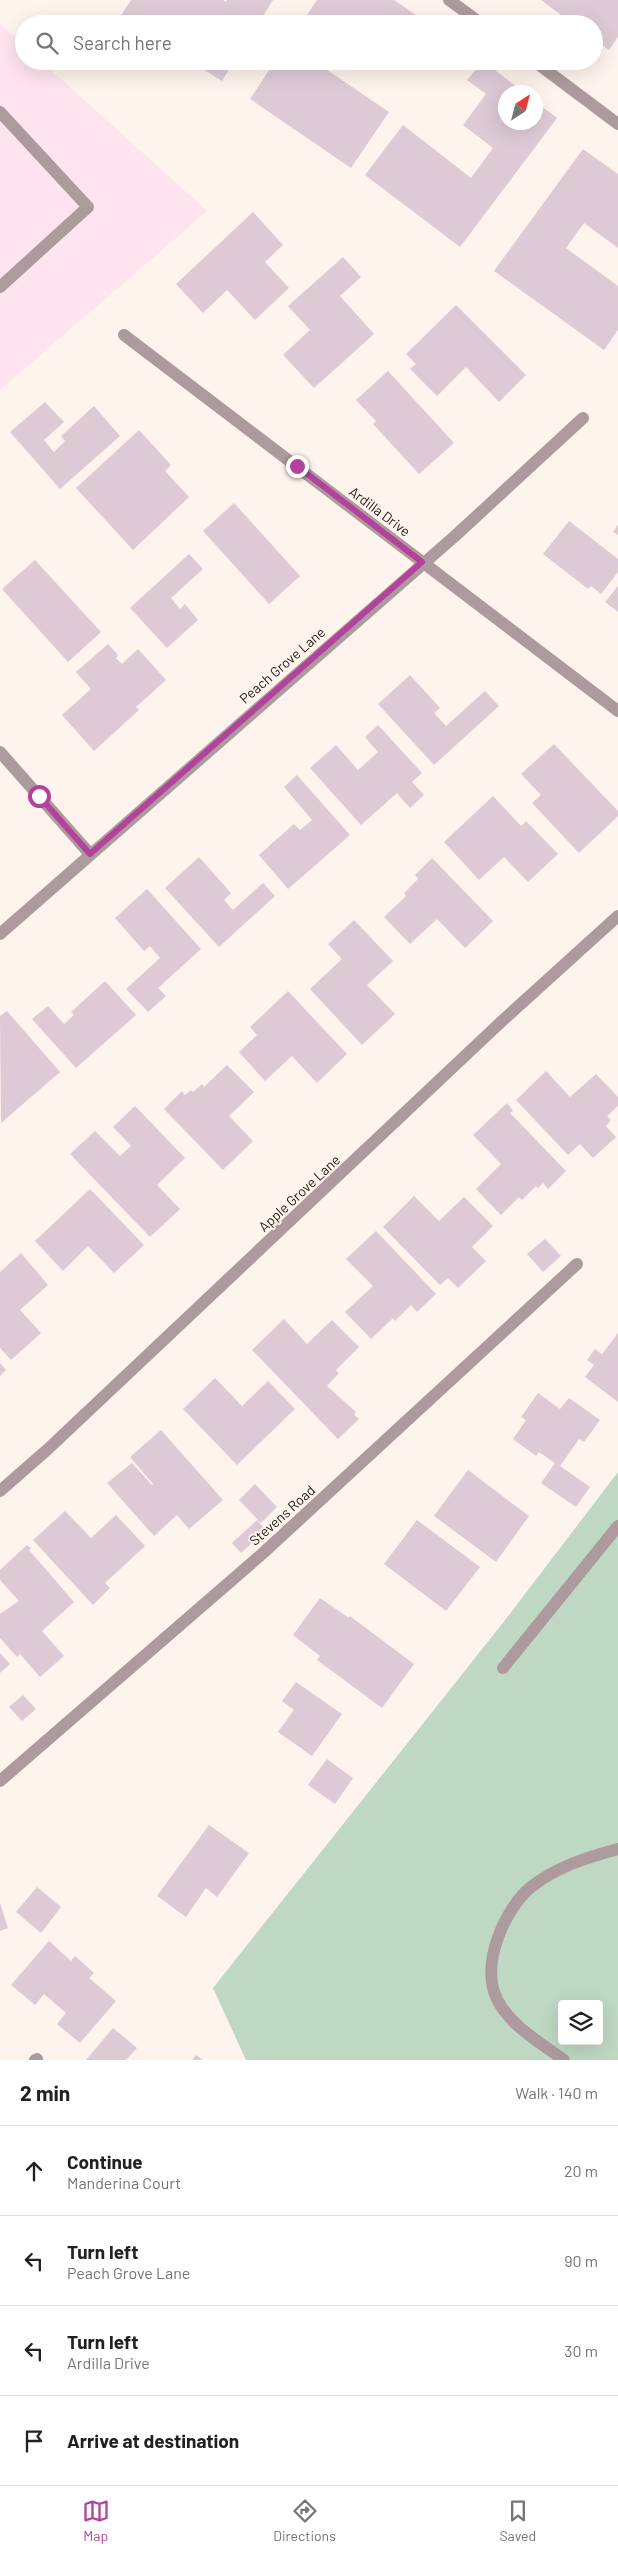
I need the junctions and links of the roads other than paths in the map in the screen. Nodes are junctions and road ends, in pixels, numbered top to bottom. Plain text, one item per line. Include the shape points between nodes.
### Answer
1 (449, 0) edge
2 (470, 15) edge
3 (546, 70) edge
4 (0, 112) edge
5 (618, 124) edge
6 (0, 288) edge
7 (124, 335) dead end
8 (583, 418) dead end
9 (422, 562) junction
10 (618, 710) edge
11 (0, 752) edge
12 (90, 854) junction
13 (618, 916) edge
14 (0, 934) edge
15 (577, 1264) dead end
16 (0, 1491) edge
17 (618, 1526) edge
18 (503, 1668) dead end
19 (0, 1782) edge
20 (618, 1849) edge
21 (564, 2060) edge

1 - 2 street
3 - 5 street
4 - 6 street via 88,207
7 - 9 street, Ardilla Drive
8 - 9 street, Peach Grove Lane via 455,536
9 - 10 street, Ardilla Drive
9 - 12 street, Peach Grove Lane
11 - 12 street
12 - 14 street, Peach Grove Lane
13 - 16 street, Apple Grove Lane via 502,1021 48,1450
15 - 19 street, Stevens Road via 262,1554
17 - 18 street
20 - 21 street via 573,1863 530,1888 494,1943 490,1984 497,2001 513,2021

